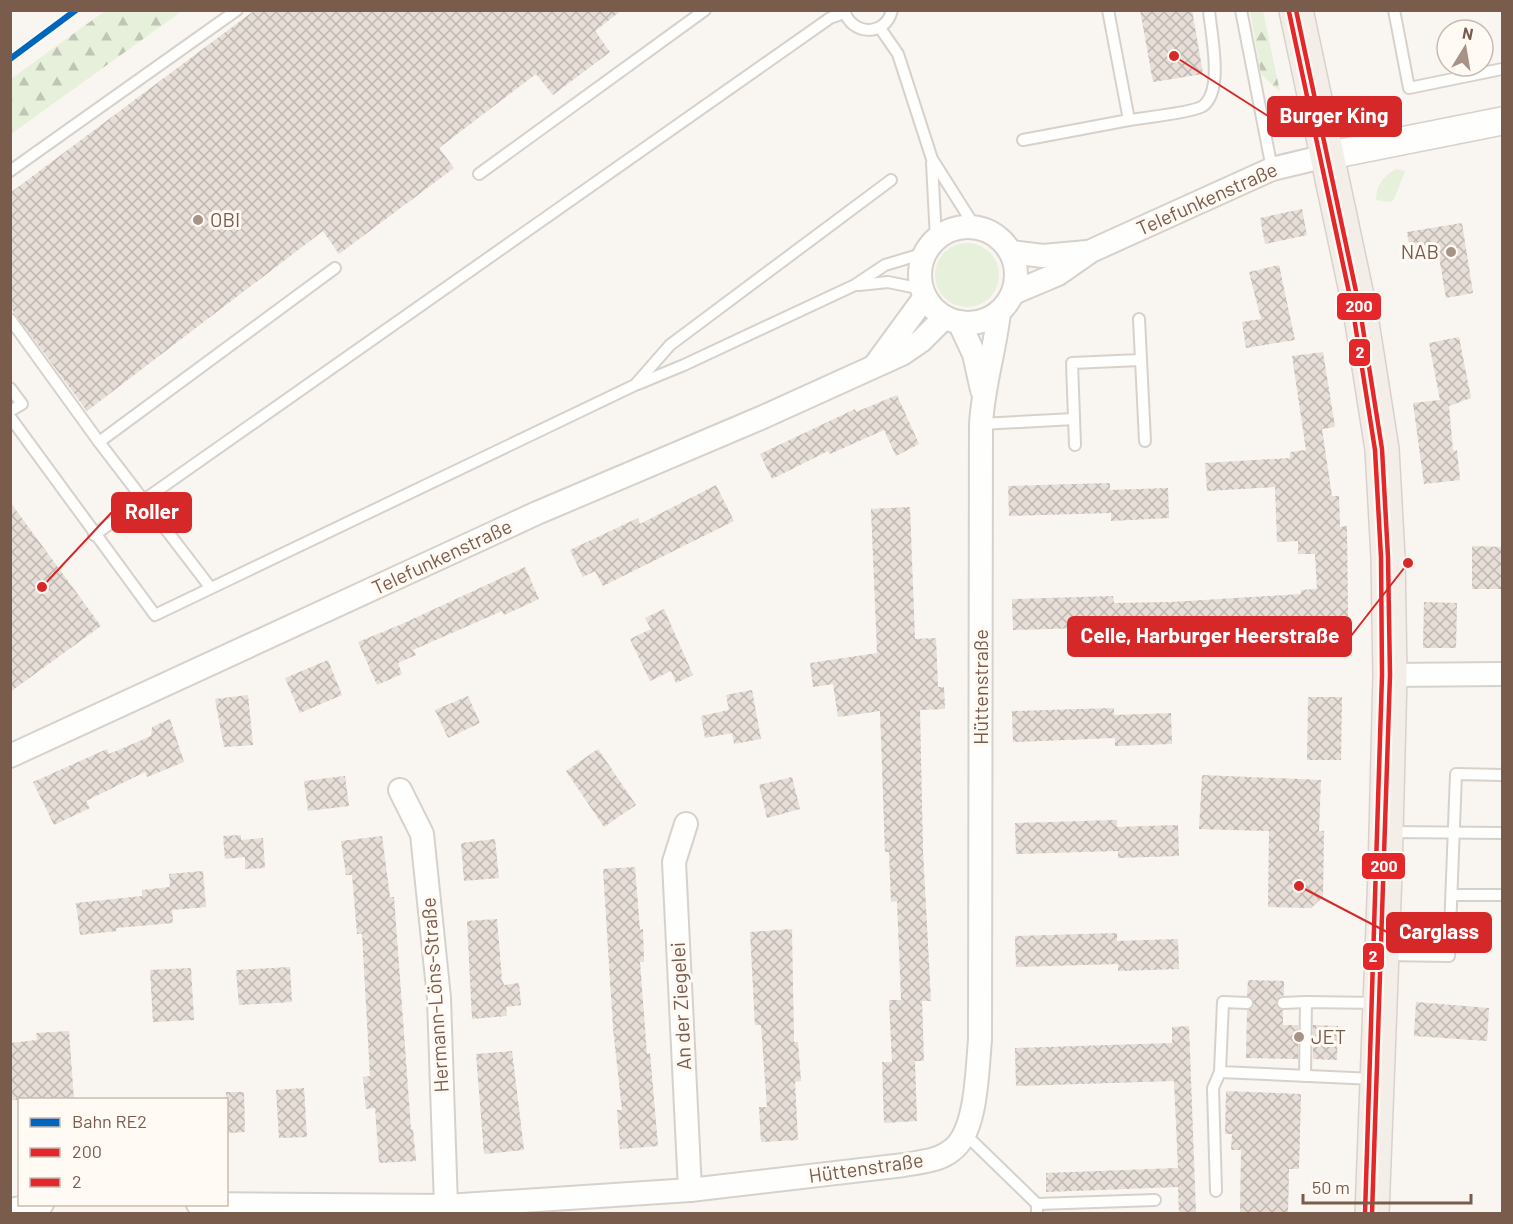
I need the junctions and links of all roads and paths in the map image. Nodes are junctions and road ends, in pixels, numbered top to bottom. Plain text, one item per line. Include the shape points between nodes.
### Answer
1 (237, 10) edge
2 (705, 10) edge
3 (892, 10) edge
4 (1108, 10) edge
5 (1209, 10) edge
6 (1242, 10) edge
7 (1296, 10) edge
8 (1394, 10) edge
9 (844, 12) edge
10 (880, 28) junction
11 (1503, 69) edge
12 (1129, 120) junction
13 (1503, 121) edge
14 (1023, 140) dead end
15 (1326, 156) junction
16 (932, 159) junction
17 (1272, 169) junction
18 (10, 171) edge
19 (478, 174) dead end
20 (891, 180) dead end
21 (975, 227) junction
22 (930, 246) junction
23 (1091, 251) junction
24 (1011, 252) junction
25 (335, 268) dead end
26 (855, 285) junction
27 (923, 293) junction
28 (1013, 293) junction
29 (999, 312) junction
30 (1139, 319) dead end
31 (10, 320) edge
32 (952, 320) junction
33 (1140, 360) junction
34 (876, 364) junction
35 (635, 385) junction
36 (10, 388) edge
37 (983, 395) junction
38 (10, 411) edge
39 (10, 417) edge
40 (1074, 419) junction
41 (981, 424) junction
42 (1145, 441) dead end
43 (99, 442) junction
44 (1075, 445) dead end
45 (144, 500) junction
46 (94, 535) junction
47 (210, 587) junction
48 (1503, 674) edge
49 (1390, 675) junction
50 (10, 756) edge
51 (1503, 775) edge
52 (400, 790) dead end
53 (686, 824) dead end
54 (1386, 832) junction
55 (1455, 832) junction
56 (1503, 832) edge
57 (1452, 895) junction
58 (1503, 895) edge
59 (1382, 955) junction
60 (1306, 1002) junction
61 (1247, 1003) dead end
62 (1283, 1003) dead end
63 (1381, 1003) junction
64 (1220, 1072) junction
65 (1305, 1076) junction
66 (1378, 1080) junction
67 (966, 1135) junction
68 (690, 1190) junction
69 (1216, 1191) dead end
70 (1155, 1200) dead end
71 (228, 1204) edge
72 (31, 1206) edge
73 (446, 1206) junction
74 (1037, 1209) edge
75 (10, 1210) edge
76 (1372, 1214) edge

1 - 18 lane
2 - 19 lane
3 - 10 lane
4 - 12 lane
5 - 12 lane via 1214,93 1202,107
6 - 17 lane
7 - 15 main road
8 - 11 lane via 1409,88
9 - 10 lane via 858,29
9 - 45 lane via 830,18
10 - 16 lane via 898,54
12 - 14 lane
13 - 15 street
15 - 17 street, Telefunkenstraße
15 - 49 main road via 1360,310 1382,449
16 - 21 lane
16 - 22 lane
17 - 23 street, Telefunkenstraße
20 - 35 lane via 670,345
21 - 22 street via 947,231
21 - 24 street via 1002,240
22 - 26 lane via 885,265
22 - 27 street via 920,277
23 - 24 street, Telefunkenstraße via 1043,256
23 - 28 street, Telefunkenstraße via 1058,274
24 - 28 street via 1016,265
25 - 43 lane
26 - 27 lane via 888,282
26 - 35 lane
27 - 32 street
27 - 34 street, Telefunkenstraße
28 - 29 street
29 - 32 street via 973,323
29 - 37 street via 995,350
30 - 33 lane
31 - 43 lane
32 - 34 street, Telefunkenstraße via 902,354
32 - 37 street via 974,354
33 - 40 lane via 1072,363
33 - 42 lane
34 - 50 street, Telefunkenstraße via 763,417 537,513
35 - 47 lane
36 - 38 lane via 22,404
37 - 41 street, Hüttenstraße
39 - 46 lane
40 - 41 lane
40 - 44 lane
41 - 67 street, Hüttenstraße via 980,1040
43 - 45 lane
45 - 46 lane
45 - 47 lane
46 - 47 lane via 155,615
48 - 49 street
49 - 54 main road
51 - 55 lane via 1456,774
52 - 73 street, Hermann-Löns-Straße via 422,834 439,998
53 - 68 street, An der Ziegelei via 674,862
54 - 55 lane
54 - 59 main road
55 - 56 lane
55 - 57 lane
57 - 58 lane
57 - 59 lane via 1449,956
59 - 63 main road
60 - 62 lane
60 - 63 lane
60 - 65 lane
61 - 64 lane via 1223,1002
63 - 66 main road
64 - 65 lane
64 - 69 lane via 1212,1088
65 - 66 lane
66 - 76 main road
67 - 68 street, Hüttenstraße via 952,1150 904,1166
67 - 74 lane
68 - 73 street, Hüttenstraße
70 - 74 lane
71 - 73 street, Hüttenstraße
72 - 75 street

